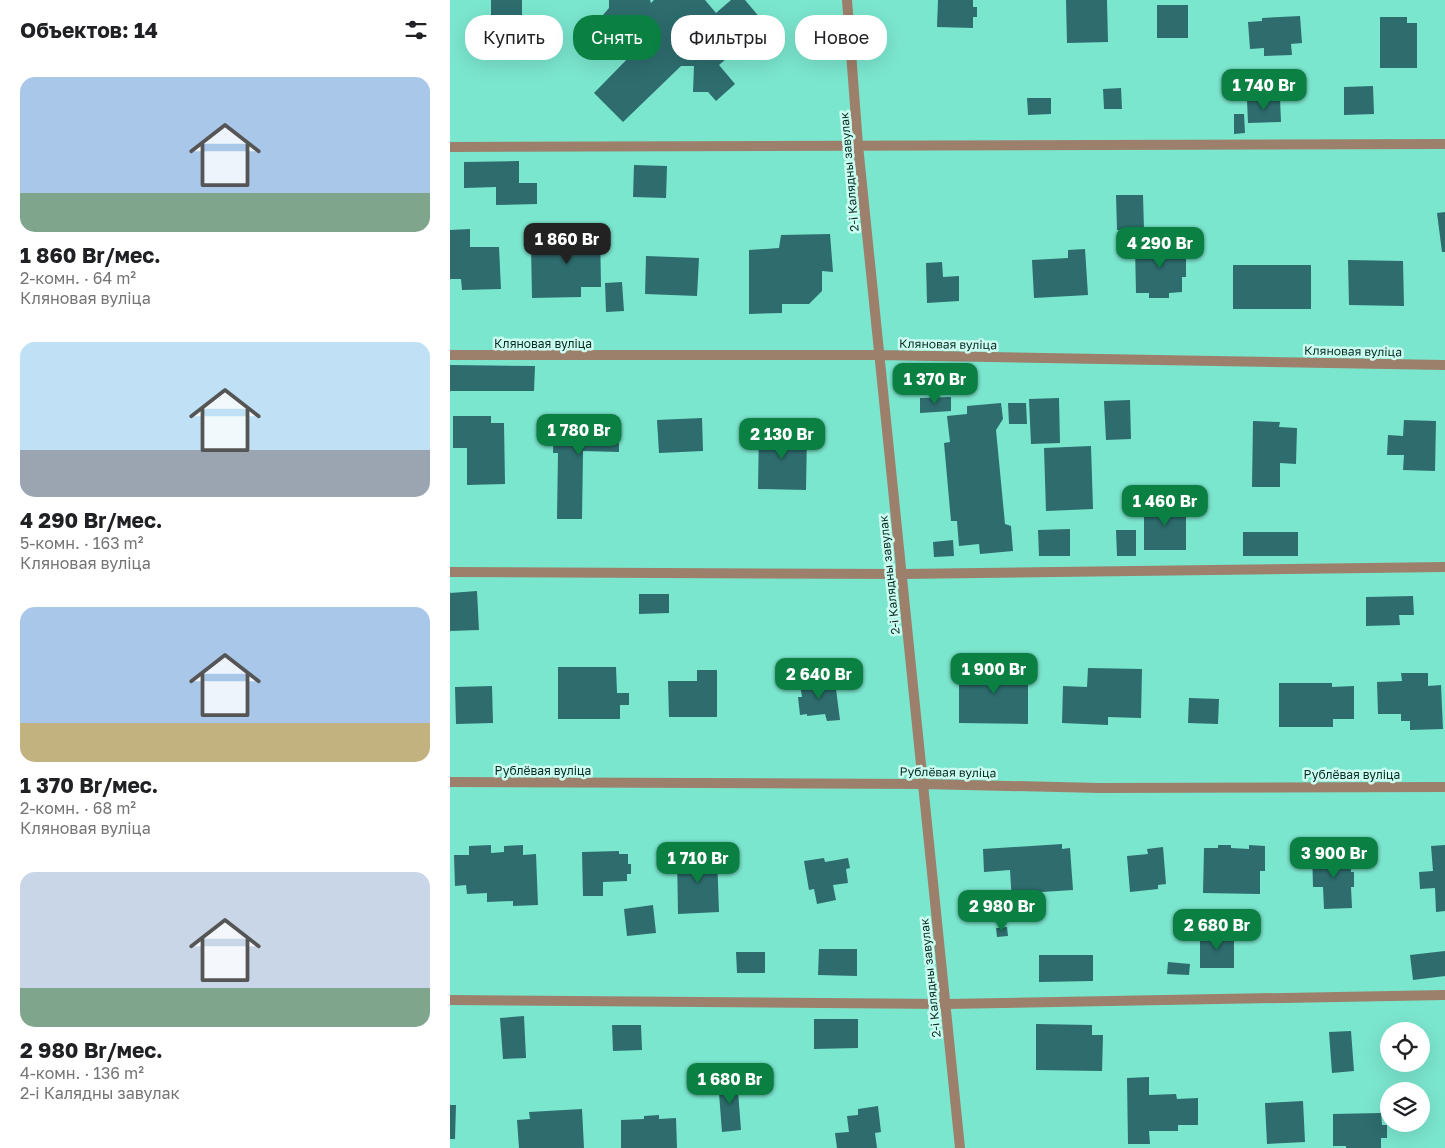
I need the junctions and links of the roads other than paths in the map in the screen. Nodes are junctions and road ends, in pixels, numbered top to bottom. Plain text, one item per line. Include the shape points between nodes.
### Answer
1 (847, 0) edge
2 (1445, 144) edge
3 (858, 145) junction
4 (450, 147) edge
5 (450, 355) edge
6 (879, 356) junction
7 (1445, 365) edge
8 (1445, 567) edge
9 (450, 572) edge
10 (902, 574) junction
11 (450, 782) edge
12 (923, 784) junction
13 (1445, 787) edge
14 (1445, 995) edge
15 (450, 1000) edge
16 (944, 1004) junction
17 (960, 1148) edge

1 - 3 street, 2-і Калядны завулак
2 - 3 street
3 - 4 street
3 - 6 street, 2-і Калядны завулак
5 - 6 street, Кляновая вуліца
6 - 7 street, Кляновая вуліца
6 - 10 street, 2-і Калядны завулак
8 - 10 street
9 - 10 street
10 - 12 street, 2-і Калядны завулак
11 - 12 street, Рублёвая вуліца
12 - 13 street, Рублёвая вуліца via 1100,788
12 - 16 street, 2-і Калядны завулак
14 - 16 street
15 - 16 street
16 - 17 street, 2-і Калядны завулак

